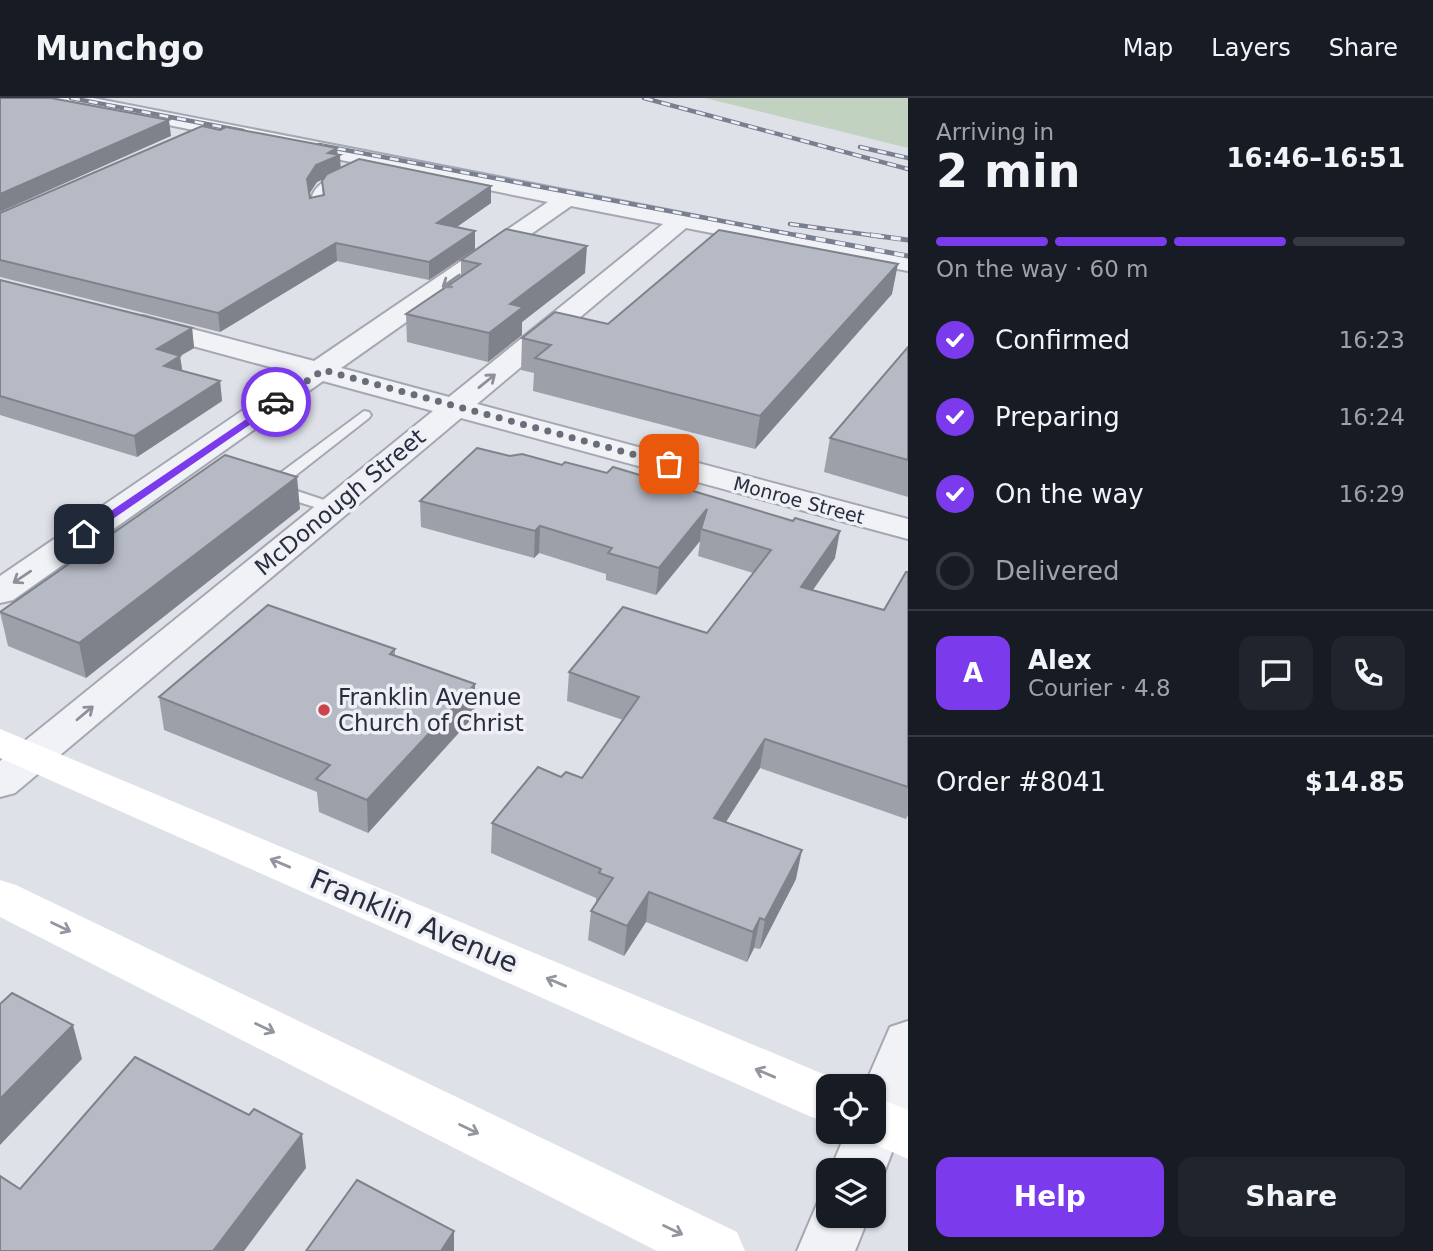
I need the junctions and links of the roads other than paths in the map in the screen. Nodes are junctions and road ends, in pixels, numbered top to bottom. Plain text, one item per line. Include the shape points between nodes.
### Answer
1 (65, 98) edge
2 (214, 127) junction
3 (176, 144) edge
4 (352, 173) edge
5 (567, 200) junction
6 (317, 211) edge
7 (681, 221) junction
8 (908, 264) edge
9 (121, 318) edge
10 (323, 370) junction
11 (456, 406) junction
12 (365, 415) dead end
13 (264, 486) joint
14 (333, 508) junction
15 (908, 529) edge
16 (0, 592) edge
17 (11, 760) edge
18 (0, 897) edge
19 (908, 1042) edge
20 (816, 1095) edge
21 (886, 1112) edge
22 (835, 1228) edge
23 (716, 1251) edge
24 (826, 1251) edge

1 - 2 street
2 - 3 street
2 - 5 street via 371,164
4 - 6 lane via 319,189
5 - 7 street
5 -> 10 street
7 - 8 street
11 -> 7 street, McDonough Street
9 - 10 street, Monroe Street
10 - 11 street, Monroe Street
10 -> 16 street via 200,466
11 - 14 street, McDonough Street
11 - 15 street, Monroe Street
12 - 13 lane
13 - 14 lane
17 -> 14 street, McDonough Street
20 -> 17 main road, Franklin Avenue
18 -> 23 main road
19 - 21 street
22 - 24 street

